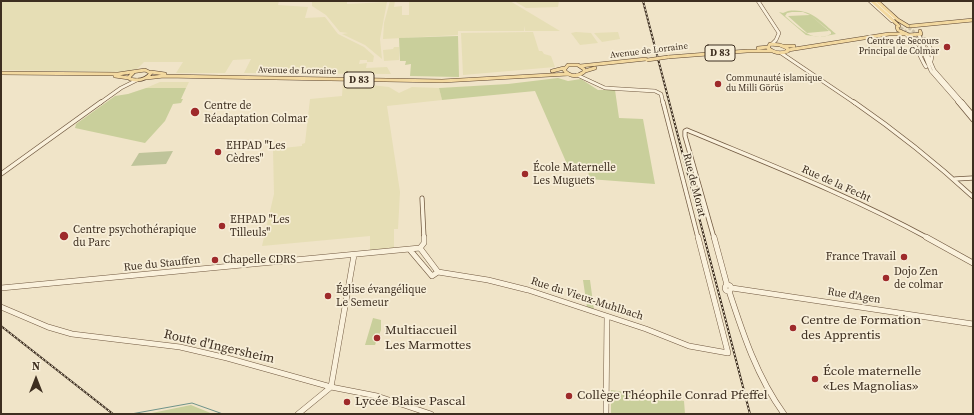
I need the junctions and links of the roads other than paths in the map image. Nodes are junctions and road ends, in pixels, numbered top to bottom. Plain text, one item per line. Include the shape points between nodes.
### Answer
1 (758, 1) edge
2 (873, 1) edge
3 (893, 20) tunnel mouth
4 (973, 21) edge
5 (910, 26) junction
6 (898, 27) junction
7 (920, 33) junction
8 (905, 34) junction
9 (916, 39) tunnel mouth
10 (924, 39) tunnel mouth
11 (776, 40) junction
12 (772, 44) junction
13 (782, 45) junction
14 (768, 46) junction
15 (772, 51) junction
16 (788, 51) junction
17 (781, 53) junction
18 (668, 56) junction
19 (646, 59) junction
20 (931, 62) junction
21 (798, 64) junction
22 (580, 66) junction
23 (564, 68) junction
24 (931, 71) junction
25 (134, 72) junction
26 (151, 72) junction
27 (584, 72) junction
28 (1, 74) edge
29 (568, 74) junction
30 (577, 75) junction
31 (146, 78) junction
32 (130, 79) junction
33 (137, 80) junction
34 (588, 80) junction
35 (121, 88) junction
36 (961, 104) junction
37 (973, 115) edge
38 (973, 120) edge
39 (1, 174) edge
40 (973, 178) edge
41 (955, 179) junction
42 (973, 197) edge
43 (422, 198) dead end
44 (420, 248) junction
45 (410, 250) junction
46 (354, 255) junction
47 (973, 263) edge
48 (438, 272) junction
49 (1, 288) edge
50 (729, 288) junction
51 (1, 307) edge
52 (607, 318) junction
53 (973, 324) edge
54 (728, 353) joint
55 (332, 387) junction
56 (298, 414) edge
57 (431, 414) edge
58 (606, 414) edge
59 (784, 414) edge

1 - 11 street via 777,30 779,35
2 - 3 street
2 - 5 main road
2 - 6 main road
4 - 5 main road
4 - 7 main road via 944,24 924,29
5 - 6 main road
5 - 7 main road
6 - 8 main road
6 - 13 main road via 893,31 849,40
7 - 8 main road
7 - 20 street
8 - 16 main road via 889,34
8 - 24 street via 912,39 918,54
9 - 24 street via 922,46
10 - 20 street via 932,53
11 - 12 street
11 - 13 street
12 - 13 main road
12 - 14 main road
13 - 16 main road
14 - 15 main road
14 - 18 main road, Avenue de Lorraine / D 83
15 - 17 main road, Avenue de Lorraine
15 - 18 main road, Avenue de Lorraine / D 83
16 - 17 main road
16 - 21 street
17 - 21 street
18 - 19 main road, Avenue de Lorraine / D 83, bridge
19 - 22 main road, Avenue de Lorraine / D 83
19 - 27 main road, Avenue de Lorraine / D 83
20 - 36 street via 934,70
21 - 41 street via 867,110
22 - 23 main road, Avenue de Lorraine via 571,65
22 - 27 main road
23 - 26 main road, Avenue de Lorraine / D 83 via 515,75 442,78
23 - 29 main road
24 - 36 street
25 - 26 main road, Avenue de Lorraine
25 - 28 main road, Avenue de Lorraine
25 - 32 main road
26 - 31 main road
27 - 30 main road, Avenue de Lorraine
27 - 34 street
28 - 32 main road, Avenue de Lorraine via 111,76
29 - 30 main road, Avenue de Lorraine
29 - 31 main road, Avenue de Lorraine / D 83 via 442,81 164,76
30 - 34 street, Rue de Morat
31 - 33 main road, Avenue de Lorraine
32 - 33 main road, Avenue de Lorraine
32 - 35 street
33 - 35 street
34 - 54 street, Rue de Morat via 604,88 655,91 661,94
35 - 39 street
36 - 37 street
36 - 38 street
40 - 41 street
41 - 42 street
43 - 44 street via 424,243
44 - 45 street, Rue du Stauffen
44 - 48 street
45 - 46 street, Rue du Stauffen
45 - 48 street via 432,276
46 - 49 street, Rue du Stauffen
46 - 55 street
47 - 50 street, Rue de la Fecht via 906,226 687,130 684,133
48 - 52 street, Rue du Vieux-Muhlbach via 488,280 522,289
50 - 53 street, Rue d'Agen
50 - 59 street via 742,328 767,388
51 - 55 street, Route d'Ingersheim via 72,334 180,347
52 - 54 street, Rue du Vieux-Muhlbach via 646,329 689,346
52 - 58 street
55 - 56 street
55 - 57 street, Route d'Ingersheim via 377,396

